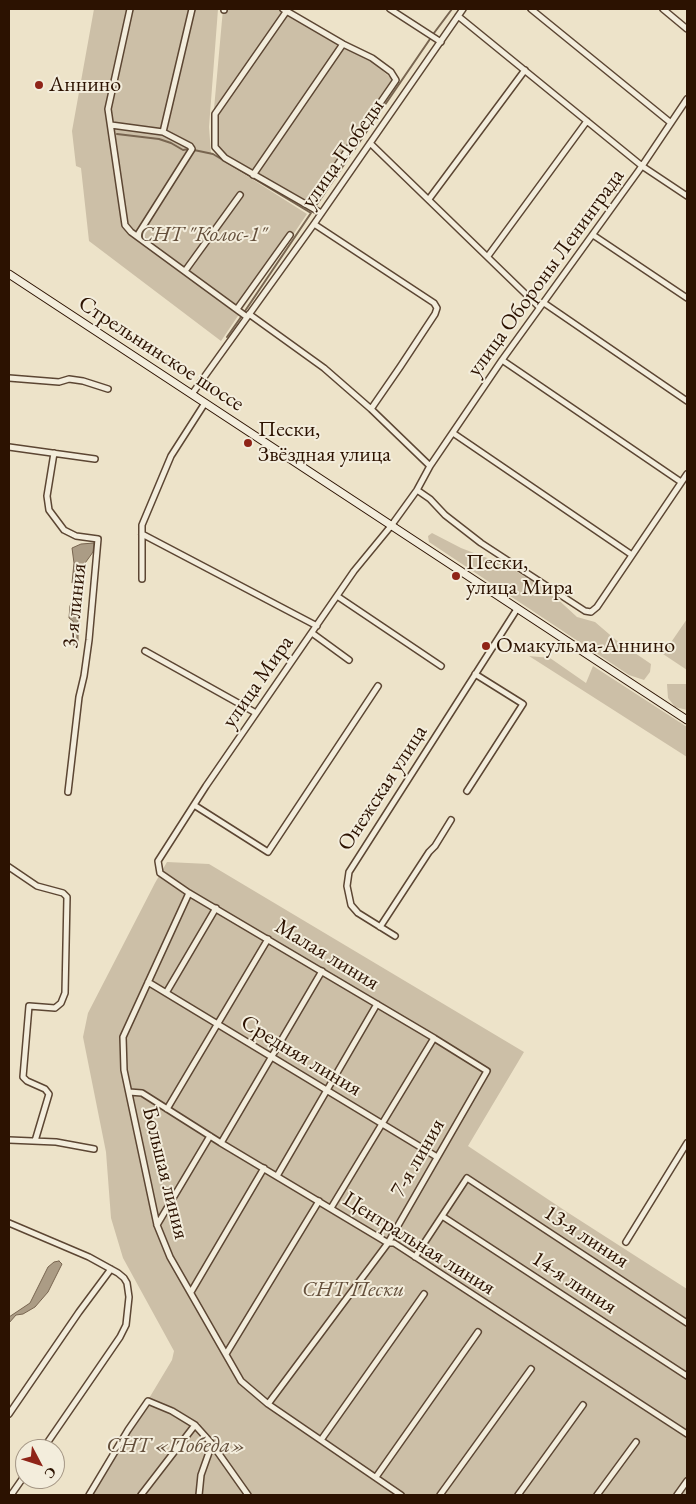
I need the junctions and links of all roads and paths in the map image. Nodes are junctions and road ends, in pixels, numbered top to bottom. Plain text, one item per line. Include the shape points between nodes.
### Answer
1 (130, 9) edge
2 (192, 9) edge
3 (390, 9) edge
4 (463, 9) edge
5 (531, 9) edge
6 (663, 9) edge
7 (284, 10) edge
8 (458, 16) junction
9 (687, 29) edge
10 (440, 42) junction
11 (343, 44) junction
12 (525, 70) junction
13 (687, 99) edge
14 (587, 121) junction
15 (671, 123) junction
16 (111, 126) junction
17 (163, 132) junction
18 (370, 143) junction
19 (642, 166) junction
20 (253, 175) junction
21 (240, 196) dead end
22 (687, 196) edge
23 (429, 199) junction
24 (309, 206) junction
25 (321, 213) junction
26 (314, 224) junction
27 (290, 234) dead end
28 (593, 235) junction
29 (137, 236) junction
30 (488, 256) junction
31 (185, 271) junction
32 (9, 274) edge
33 (687, 298) edge
34 (542, 305) junction
35 (237, 309) junction
36 (248, 316) junction
37 (502, 360) junction
38 (9, 378) edge
39 (108, 389) dead end
40 (192, 394) junction
41 (687, 401) edge
42 (205, 403) junction
43 (371, 410) junction
44 (453, 433) junction
45 (9, 447) edge
46 (54, 453) junction
47 (95, 459) dead end
48 (430, 466) junction
49 (687, 474) edge
50 (681, 482) junction
51 (417, 490) junction
52 (393, 527) junction
53 (142, 534) junction
54 (632, 555) junction
55 (142, 579) dead end
56 (337, 596) junction
57 (517, 608) junction
58 (317, 626) junction
59 (312, 633) junction
60 (145, 651) dead end
61 (349, 660) dead end
62 (441, 666) dead end
63 (475, 674) junction
64 (378, 686) dead end
65 (256, 713) junction
66 (687, 720) edge
67 (467, 791) dead end
68 (68, 792) dead end
69 (194, 805) junction
70 (451, 820) dead end
71 (158, 861) joint
72 (9, 867) edge
73 (189, 893) junction
74 (216, 908) junction
75 (380, 928) junction
76 (395, 936) dead end
77 (268, 939) junction
78 (322, 971) junction
79 (148, 982) junction
80 (166, 993) junction
81 (377, 1004) junction
82 (217, 1024) junction
83 (434, 1038) junction
84 (272, 1057) junction
85 (487, 1071) joint
86 (327, 1090) junction
87 (129, 1092) junction
88 (167, 1109) junction
89 (382, 1124) junction
90 (210, 1136) junction
91 (9, 1140) edge
92 (35, 1141) junction
93 (221, 1143) junction
94 (687, 1143) edge
95 (94, 1149) dead end
96 (437, 1157) junction
97 (264, 1168) junction
98 (277, 1176) junction
99 (319, 1201) junction
100 (331, 1208) junction
101 (442, 1216) junction
102 (9, 1223) edge
103 (157, 1225) junction
104 (626, 1242) dead end
105 (388, 1243) junction
106 (415, 1257) junction
107 (111, 1269) junction
108 (190, 1292) junction
109 (424, 1294) dead end
110 (687, 1323) edge
111 (478, 1332) dead end
112 (226, 1354) junction
113 (531, 1369) dead end
114 (687, 1376) edge
115 (268, 1404) junction
116 (583, 1405) dead end
117 (9, 1414) edge
118 (196, 1425) junction
119 (687, 1434) edge
120 (50, 1439) edge
121 (321, 1440) junction
122 (636, 1442) dead end
123 (212, 1444) junction
124 (376, 1477) junction
125 (687, 1481) edge
126 (89, 1495) edge
127 (141, 1495) edge
128 (199, 1495) edge
129 (248, 1495) edge
130 (401, 1495) edge
131 (440, 1495) edge
132 (518, 1495) edge
133 (597, 1495) edge
134 (677, 1495) edge

1 - 16 street via 108,109
2 - 17 street
3 - 10 street
4 - 8 street, улица Победы
5 - 15 street
6 - 9 street
7 - 11 street
7 - 20 street via 215,114 215,147 225,158
8 - 10 street, улица Победы
8 - 12 street
10 - 18 street, улица Победы
11 - 20 street
11 - 24 street via 372,58 391,72 396,80
12 - 14 street
12 - 23 street
13 - 15 street, улица Обороны Ленинграда
14 - 19 street
14 - 30 street
15 - 19 street, улица Обороны Ленинграда
16 - 17 street
16 - 29 street via 125,225
17 - 29 street via 192,149
18 - 23 street
18 - 25 street, улица Победы
19 - 22 street
19 - 28 street, улица Обороны Ленинграда
20 - 24 street
21 - 31 street
23 - 30 street
24 - 25 street
25 - 26 street, улица Победы
26 - 36 street, улица Победы
26 - 43 street via 434,303 436,308
27 - 35 street
28 - 33 street
28 - 34 street, улица Обороны Ленинграда
29 - 31 street
30 - 34 street
31 - 35 street
32 - 40 main road, Стрельнинское шоссе
34 - 37 street, улица Обороны Ленинграда
34 - 41 street
35 - 36 street
36 - 40 street, улица Победы
36 - 43 street via 324,368
37 - 44 street, улица Обороны Ленинграда
37 - 50 street
38 - 39 street via 83,381
40 - 42 main road, Стрельнинское шоссе
42 - 52 main road, Стрельнинское шоссе
42 - 53 street via 171,456 145,517
43 - 48 street
44 - 48 street, улица Обороны Ленинграда
44 - 54 street
45 - 46 street
46 - 47 street
46 - 68 street, 3-я линия via 48,510 64,530 76,536 98,539 89,640 78,696
48 - 51 street, улица Обороны Ленинграда
49 - 50 street
50 - 54 street
51 - 52 street, улица Мира
51 - 54 street via 482,543 585,611 591,612 597,606
52 - 56 street, улица Мира via 354,571
52 - 57 main road, Стрельнинское шоссе
53 - 55 street
53 - 58 street
56 - 58 street, улица Мира
56 - 62 street
57 - 63 street, Онежская улица
57 - 66 main road, Стрельнинское шоссе
58 - 59 street, улица Мира
59 - 61 street
59 - 65 street, улица Мира
60 - 65 street
63 - 67 street via 523,704
63 - 75 street, Онежская улица via 349,872 350,905
64 - 69 street via 268,852
65 - 69 street, улица Мира
69 - 71 street, улица Мира
70 - 75 street
71 - 73 street, Малая линия via 160,873
72 - 92 street via 36,886 64,893 67,898 62,1004 55,1008 29,1006 23,1077 49,1094
73 - 74 street, Малая линия
73 - 79 street, Большая линия
74 - 77 street, Малая линия
74 - 80 street
75 - 76 street, Онежская улица
77 - 78 street, Малая линия
77 - 82 street
78 - 81 street, Малая линия
78 - 84 street
79 - 80 street, Средняя линия
79 - 87 street, Большая линия via 123,1037 124,1070
80 - 82 street, Средняя линия
81 - 83 street, Малая линия
81 - 86 street
82 - 84 street, Средняя линия
82 - 88 street
83 - 85 street, Малая линия
83 - 89 street
84 - 86 street, Средняя линия
84 - 93 street
85 - 96 street, 7-я линия
86 - 89 street, Средняя линия
86 - 98 street
87 - 88 street, Центральная линия via 142,1093
87 - 103 street, Большая линия
88 - 90 street, Центральная линия
89 - 96 street, Средняя линия
89 - 100 street
90 - 93 street, Центральная линия
90 - 103 street
91 - 92 street
92 - 95 street
93 - 97 street, Центральная линия
94 - 104 street
96 - 105 street, 7-я линия
97 - 98 street, Центральная линия
97 - 108 street
98 - 99 street, Центральная линия
99 - 100 street, Центральная линия
99 - 112 street
100 - 105 street, Центральная линия
101 - 106 street
101 - 110 street, 13-я линия via 467,1178
101 - 114 street, 14-я линия
102 - 107 street
103 - 108 street, Большая линия
105 - 106 street, Центральная линия
105 - 115 street, 7-я линия
106 - 119 street, Центральная линия
107 - 117 street
107 - 120 street via 127,1283 126,1325
108 - 112 street, Большая линия
109 - 121 street
111 - 124 street
112 - 115 street, Большая линия via 241,1381
113 - 131 street
115 - 121 street, Большая линия
116 - 132 street
118 - 123 street
118 - 126 street via 148,1400
118 - 127 street
121 - 124 street, Большая линия
122 - 133 street
123 - 128 street via 201,1475
123 - 129 street
124 - 130 street, Большая линия
125 - 134 street

